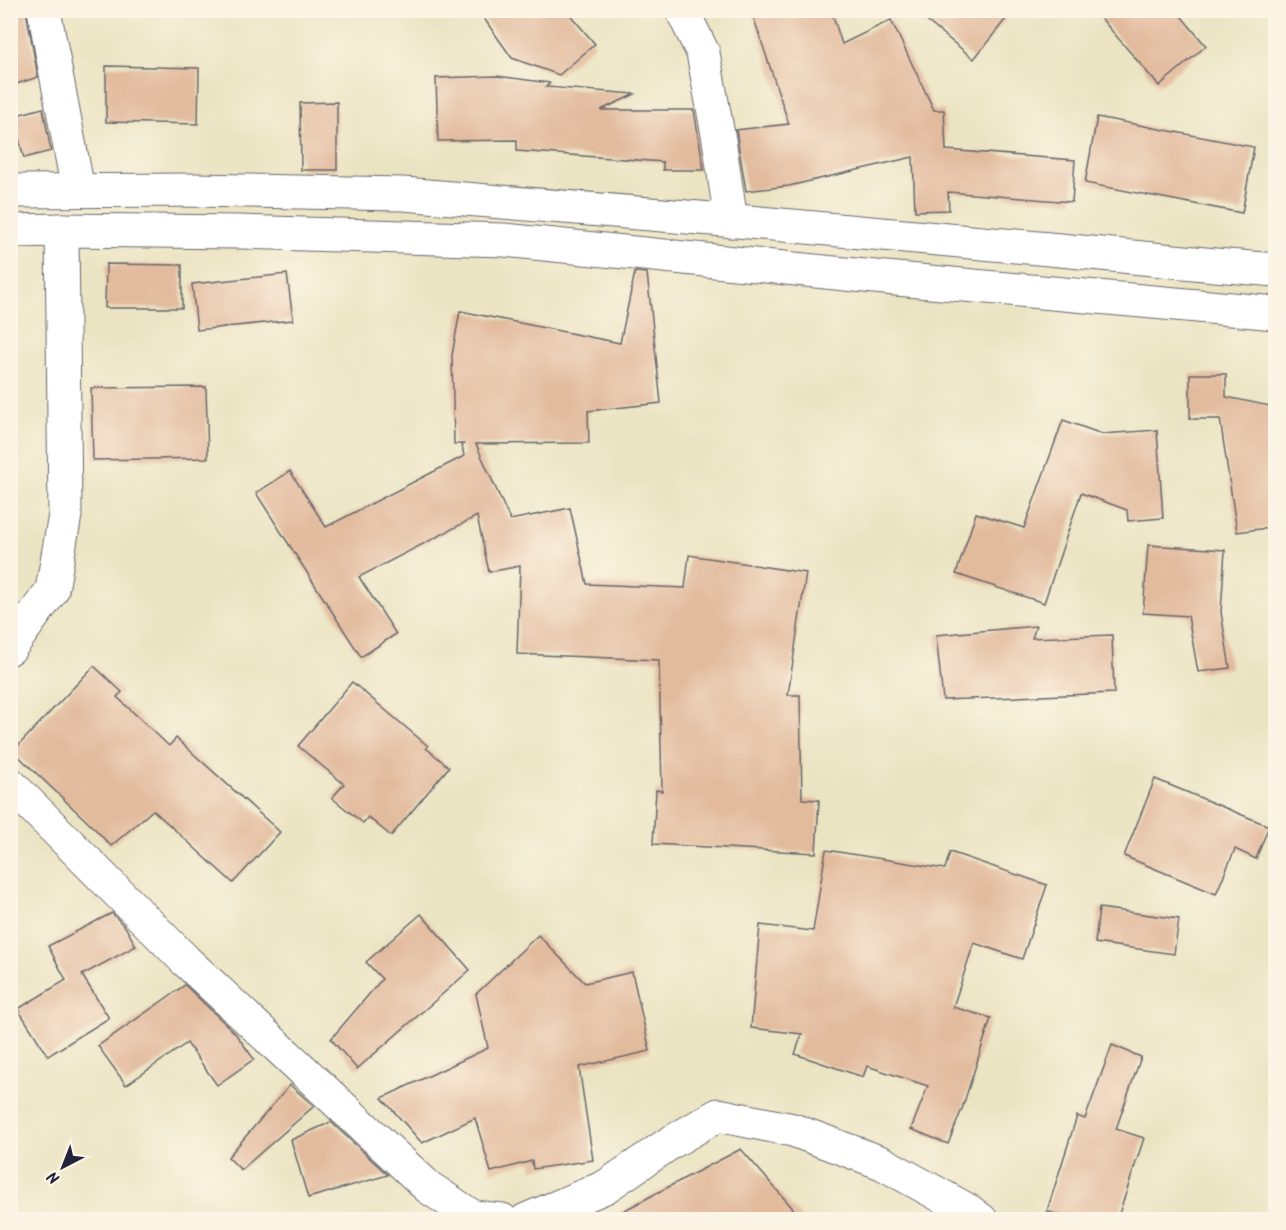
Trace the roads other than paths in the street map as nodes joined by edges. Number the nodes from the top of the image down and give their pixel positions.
1 (44, 10) edge
2 (682, 10) edge
3 (78, 190) junction
4 (10, 191) edge
5 (731, 221) junction
6 (62, 230) junction
7 (10, 231) edge
8 (1275, 270) edge
9 (1275, 314) edge
10 (10, 648) edge
11 (10, 784) edge
12 (480, 1219) edge
13 (526, 1220) edge
14 (981, 1220) edge

1 - 3 main road
2 - 5 main road
3 - 4 main road
3 - 5 main road
5 - 8 main road
6 - 7 main road
6 - 9 main road
6 - 10 main road
11 - 12 main road
13 - 14 main road

